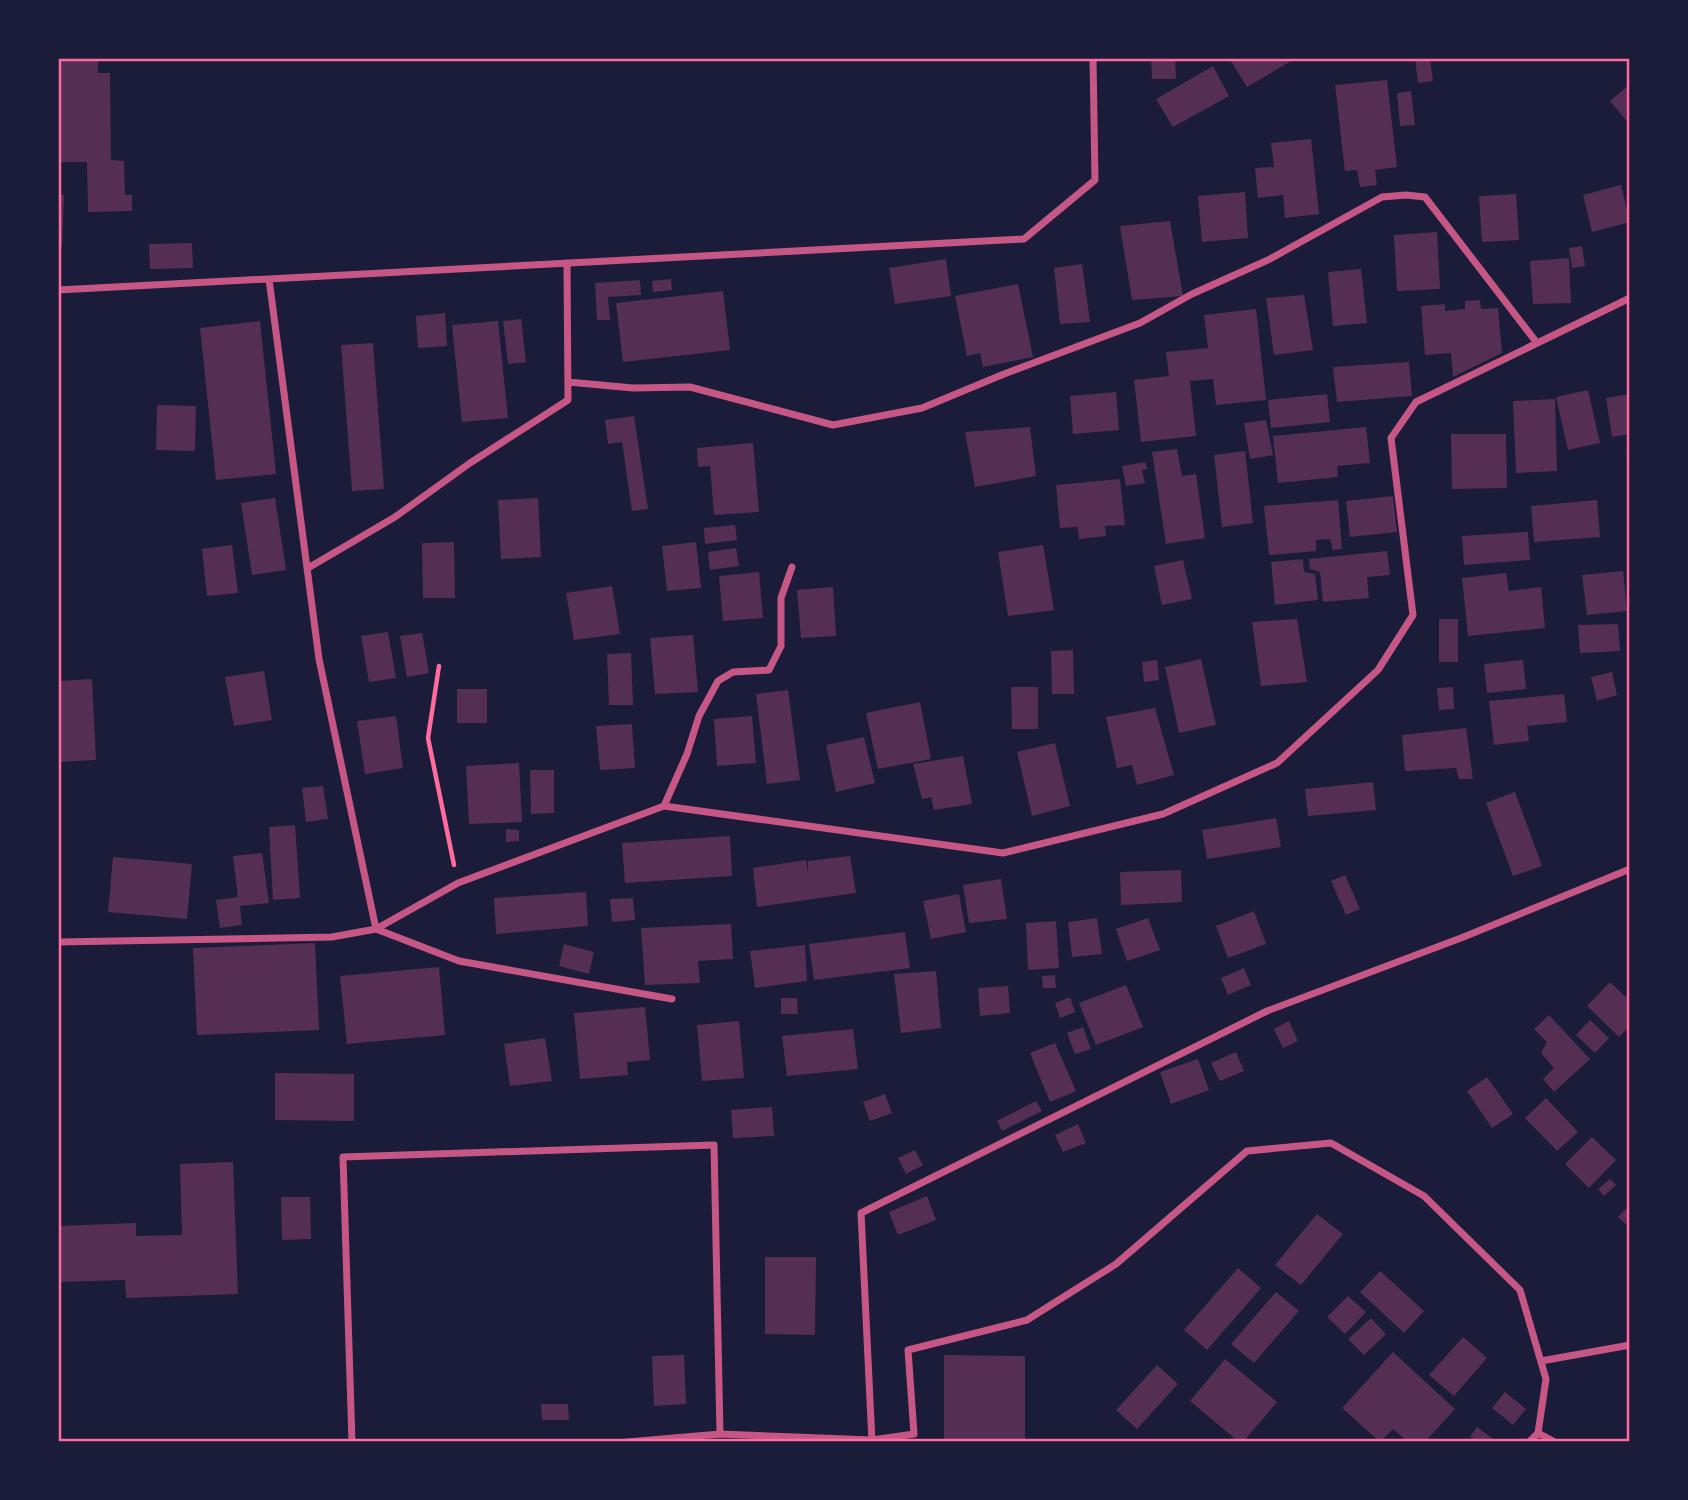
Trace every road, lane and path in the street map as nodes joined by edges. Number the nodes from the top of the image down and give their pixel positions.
1 (1093, 58) edge
2 (567, 262) junction
3 (270, 279) junction
4 (58, 290) edge
5 (1630, 298) edge
6 (1537, 343) junction
7 (568, 382) junction
8 (792, 567) dead end
9 (308, 568) junction
10 (439, 666) dead end
11 (664, 806) junction
12 (1630, 869) edge
13 (458, 883) junction
14 (376, 929) junction
15 (58, 942) edge
16 (672, 999) dead end
17 (1630, 1345) edge
18 (1541, 1361) junction
19 (1538, 1433) junction
20 (720, 1434) junction
21 (872, 1441) edge
22 (352, 1442) edge
23 (627, 1442) edge
24 (1529, 1442) edge
25 (1555, 1442) edge

1 - 2 street
2 - 3 street
2 - 7 street
3 - 4 street
3 - 9 street
5 - 6 street
6 - 7 street
6 - 11 street
7 - 9 street
8 - 11 street
9 - 14 street
10 - 13 path
11 - 13 street
12 - 21 street
13 - 14 street
14 - 15 street
14 - 16 street
17 - 18 street
18 - 19 street
18 - 21 street
19 - 24 street
19 - 25 street
20 - 21 street
20 - 22 street
20 - 23 street

